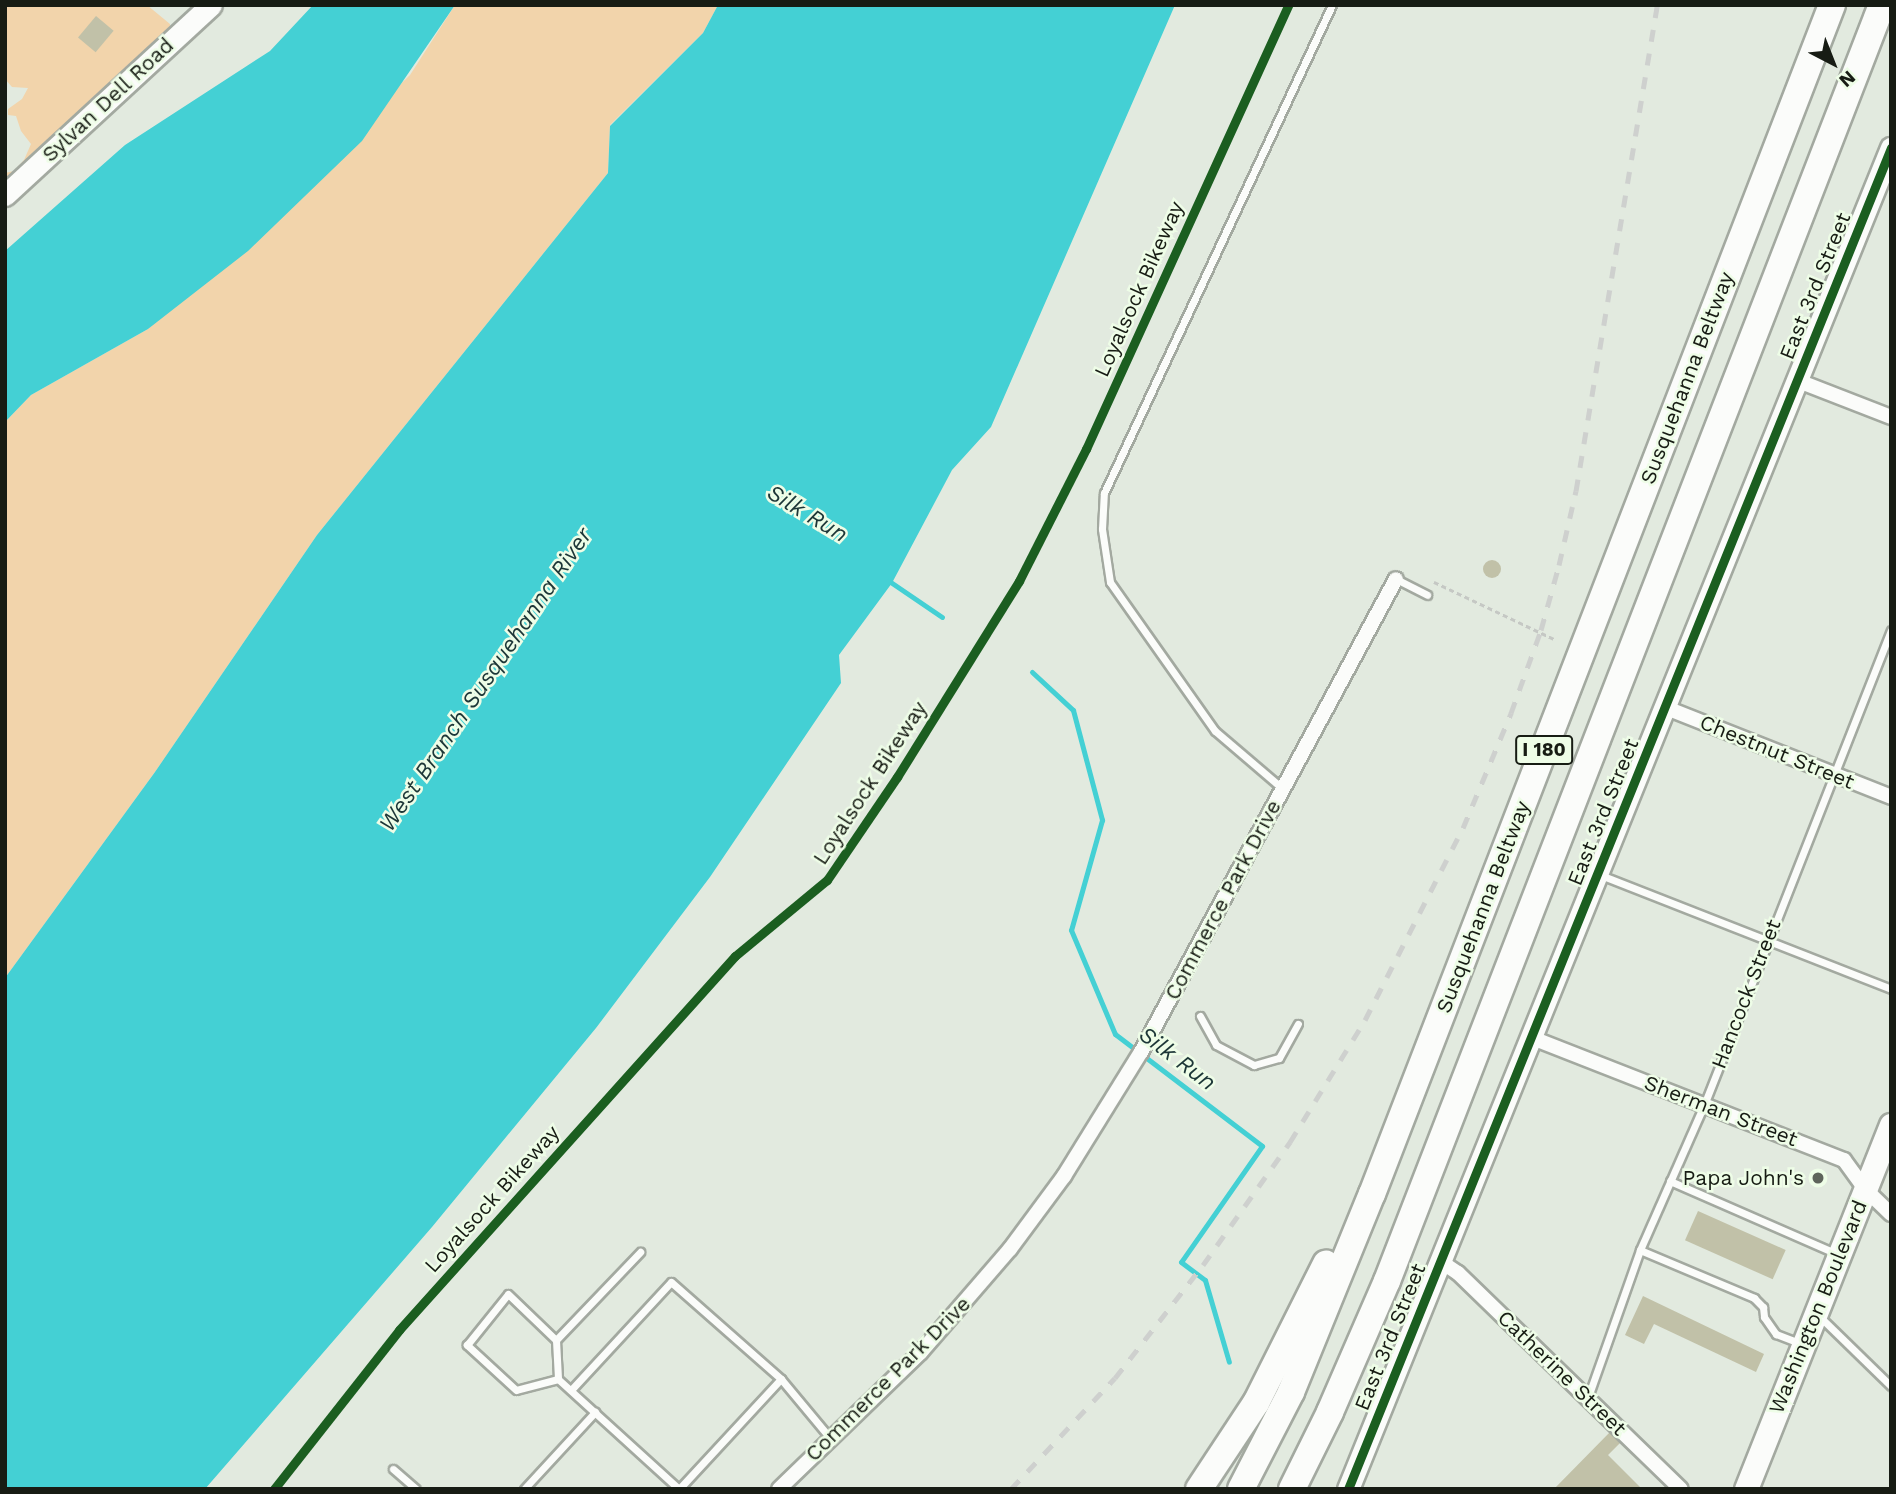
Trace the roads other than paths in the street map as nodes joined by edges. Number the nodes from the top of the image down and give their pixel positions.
1 (211, 5) edge
2 (1332, 5) edge
3 (1832, 5) edge
4 (1882, 5) edge
5 (1891, 148) edge
6 (5, 195) edge
7 (1796, 380) junction
8 (1891, 417) edge
9 (1396, 579) joint
10 (1427, 595) dead end
11 (1891, 630) edge
12 (1664, 707) junction
13 (1833, 774) junction
14 (1283, 789) junction
15 (1891, 797) edge
16 (1597, 873) junction
17 (1767, 940) junction
18 (1891, 989) edge
19 (1446, 1001) junction
20 (1200, 1016) dead end
21 (1298, 1024) dead end
22 (1530, 1037) junction
23 (1704, 1105) junction
24 (1891, 1125) edge
25 (1670, 1181) junction
26 (1865, 1189) junction
27 (1891, 1214) edge
28 (1640, 1250) junction
29 (640, 1252) dead end
30 (1839, 1255) junction
31 (1440, 1261) junction
32 (1816, 1313) junction
33 (556, 1340) junction
34 (1803, 1345) junction
35 (558, 1379) junction
36 (781, 1379) junction
37 (1891, 1386) edge
38 (570, 1390) junction
39 (1588, 1398) junction
40 (595, 1412) junction
41 (831, 1439) junction
42 (393, 1469) dead end
43 (416, 1489) edge
44 (524, 1489) edge
45 (779, 1489) edge
46 (1199, 1489) edge
47 (1241, 1489) edge
48 (1292, 1489) edge
49 (1348, 1489) edge
50 (1681, 1489) edge
51 (1746, 1489) edge

1 - 6 main road, Sylvan Dell Road
2 - 14 lane
3 - 19 highway, Susquehanna Beltway / I 180
4 - 48 highway, I 180
5 - 7 main road, East 3rd Street
7 - 8 street
7 - 12 main road, East 3rd Street
9 - 10 lane
9 - 14 street, Commerce Park Drive
11 - 13 lane, Hancock Street
12 - 13 street, Chestnut Street
12 - 16 main road, East 3rd Street
13 - 15 street, Chestnut Street
13 - 17 lane, Hancock Street
14 - 41 street, Commerce Park Drive
16 - 17 lane
16 - 22 main road, East 3rd Street
17 - 18 lane
17 - 23 lane, Hancock Street
19 - 46 highway
19 - 47 highway, Susquehanna Beltway / I 180
20 - 21 lane
22 - 23 street, Sherman Street
22 - 31 main road, East 3rd Street
23 - 25 lane, Hancock Street
23 - 26 street, Sherman Street
24 - 26 main road, Washington Boulevard
25 - 28 lane, Hancock Street
25 - 30 lane
26 - 27 street, Sherman Street
26 - 30 main road, Washington Boulevard
28 - 34 lane
28 - 39 lane, Hancock Street
29 - 33 lane
30 - 32 main road, Washington Boulevard
31 - 39 street, Catherine Street
31 - 49 main road, East 3rd Street
32 - 34 main road, Washington Boulevard
32 - 37 lane
33 - 35 lane
33 - 35 lane
34 - 51 main road, Washington Boulevard
35 - 38 lane
36 - 38 lane
36 - 40 lane
36 - 41 lane
38 - 40 lane
39 - 50 street, Catherine Street
40 - 44 lane
41 - 45 street, Commerce Park Drive
42 - 43 lane

